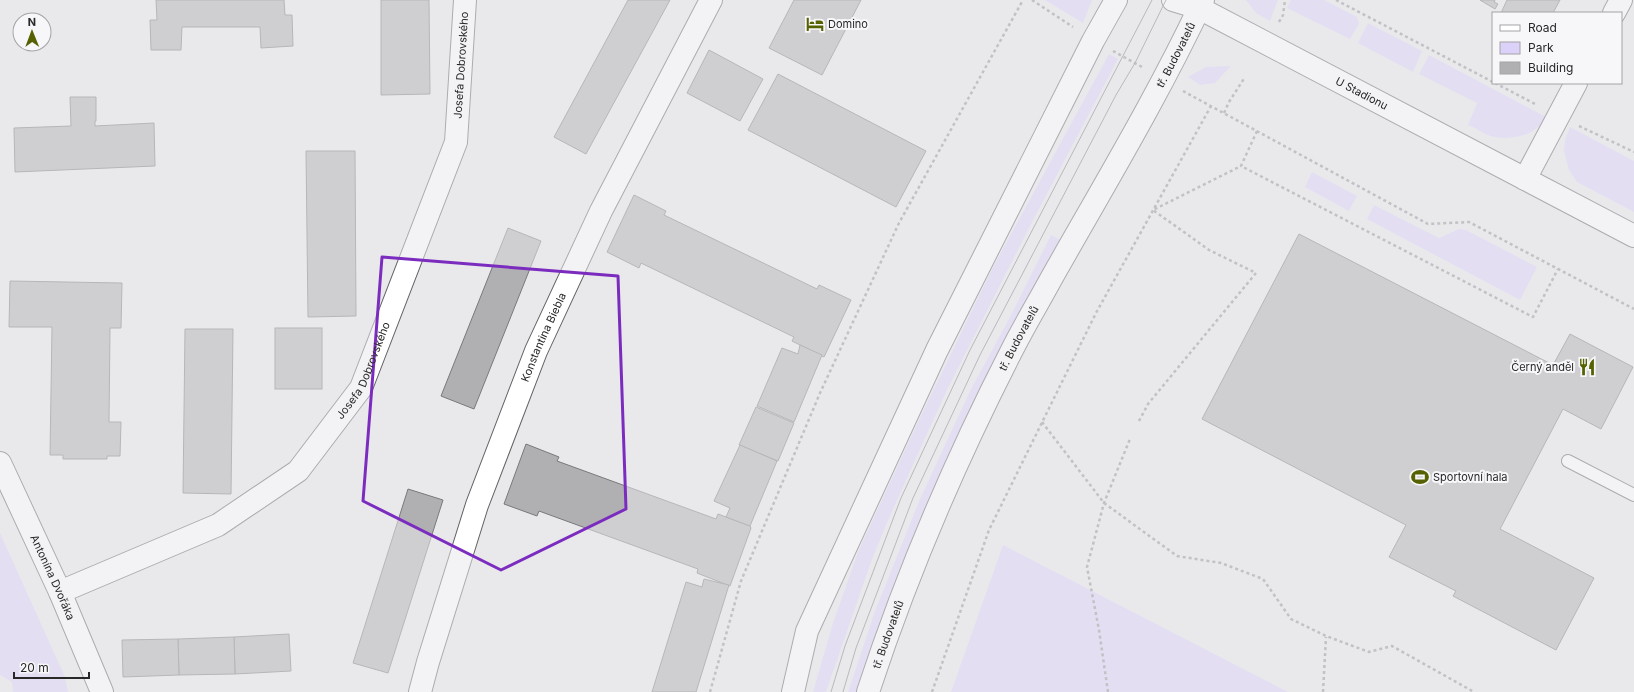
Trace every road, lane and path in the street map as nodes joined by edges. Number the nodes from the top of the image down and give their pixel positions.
1 (465, 0) edge
2 (711, 0) edge
3 (1023, 0) edge
4 (1032, 0) edge
5 (1116, 0) edge
6 (1174, 0) edge
7 (1285, 0) edge
8 (1336, 0) edge
9 (1621, 0) edge
10 (1201, 4) edge
11 (1615, 12) edge
12 (1279, 22) dead end
13 (1093, 41) junction
14 (1245, 77) dead end
15 (1164, 79) junction
16 (1492, 81) edge
17 (1575, 84) edge
18 (1211, 106) junction
19 (1224, 113) junction
20 (1257, 131) junction
21 (1241, 166) junction
22 (1526, 178) junction
23 (1153, 210) junction
24 (1634, 236) edge
25 (1558, 269) junction
26 (1634, 309) edge
27 (1139, 421) dead end
28 (1042, 422) junction
29 (1130, 440) dead end
30 (1568, 461) dead end
31 (0, 463) edge
32 (1634, 495) edge
33 (1104, 503) junction
34 (60, 592) junction
35 (1326, 636) junction
36 (102, 692) edge
37 (420, 692) edge
38 (710, 692) edge
39 (793, 692) edge
40 (868, 692) edge
41 (932, 692) edge
42 (1108, 692) edge
43 (1323, 692) edge
44 (1474, 692) edge

1 - 34 street, Josefa Dobrovského
2 - 37 street, Konstantina Biebla
3 - 38 path
4 - 13 path
5 - 13 street
6 - 10 street, U Stadionu
7 - 12 path
8 - 16 path
9 - 11 street
10 - 15 street, tř. Budovatelů
10 - 22 street, U Stadionu
13 - 15 path
13 - 39 street
14 - 19 path
15 - 18 path
15 - 40 street, tř. Budovatelů
17 - 22 street
18 - 19 path
18 - 23 path
19 - 20 path
20 - 21 path
20 - 25 path
21 - 23 path
21 - 25 path
22 - 24 street, U Stadionu
23 - 27 path
23 - 28 path
25 - 26 path
28 - 33 path
28 - 41 path
29 - 33 path
30 - 32 lane
31 - 34 street, Antonína Dvořáka
33 - 35 path
33 - 42 path
34 - 36 street, Antonína Dvořáka
35 - 43 path
35 - 44 path

